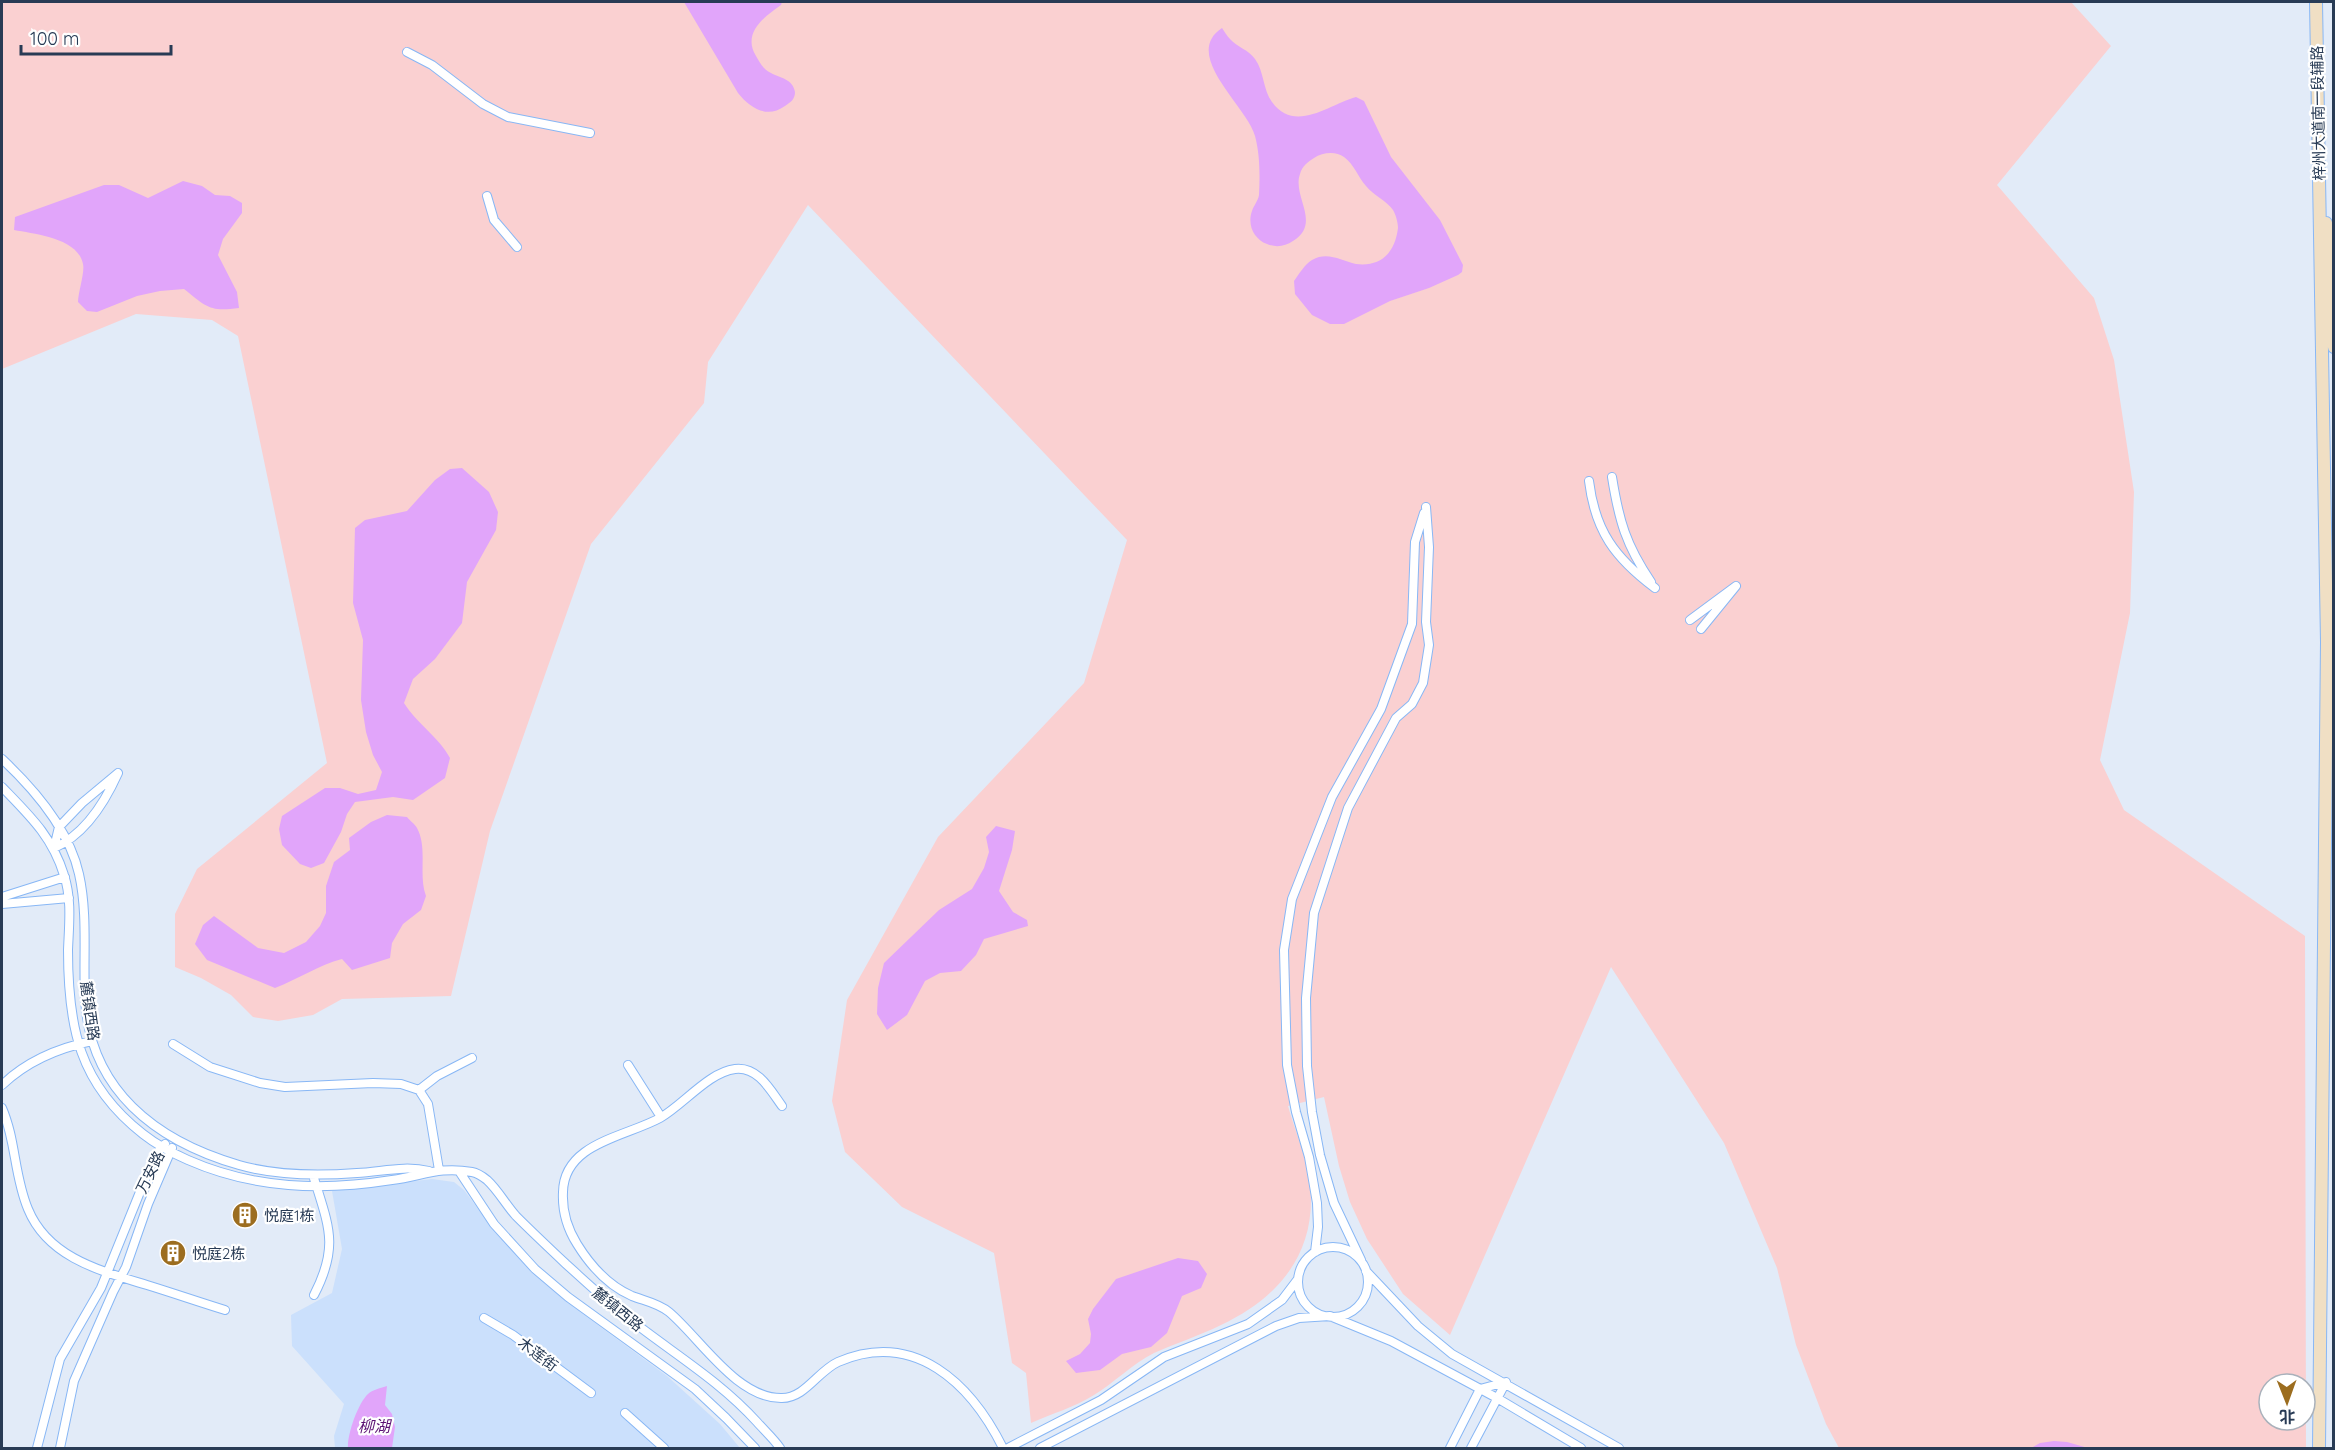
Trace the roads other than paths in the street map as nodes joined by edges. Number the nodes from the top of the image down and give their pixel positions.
1 (2316, 2) edge
2 (406, 52) dead end
3 (590, 133) dead end
4 (2319, 183) junction
5 (487, 196) dead end
6 (517, 247) dead end
7 (2334, 347) edge
8 (1612, 477) dead end
9 (1590, 481) dead end
10 (1690, 620) dead end
11 (1701, 629) dead end
12 (2, 759) edge
13 (2, 787) edge
14 (59, 827) junction
15 (67, 842) junction
16 (54, 848) junction
17 (65, 877) junction
18 (2, 897) edge
19 (69, 898) junction
20 (2, 904) edge
21 (92, 1041) junction
22 (78, 1044) junction
23 (173, 1044) dead end
24 (472, 1058) dead end
25 (628, 1065) dead end
26 (2, 1085) edge
27 (419, 1090) junction
28 (782, 1106) dead end
29 (2, 1108) edge
30 (661, 1117) junction
31 (173, 1139) junction
32 (161, 1147) junction
33 (172, 1152) junction
34 (1320, 1155) junction
35 (1309, 1157) junction
36 (439, 1170) junction
37 (429, 1171) junction
38 (459, 1171) junction
39 (313, 1175) junction
40 (317, 1188) junction
41 (1315, 1252) junction
42 (1361, 1260) junction
43 (1366, 1270) junction
44 (106, 1273) junction
45 (120, 1278) junction
46 (1298, 1279) junction
47 (314, 1295) dead end
48 (225, 1310) dead end
49 (1330, 1316) junction
50 (484, 1318) dead end
51 (1248, 1324) junction
52 (1253, 1336) junction
53 (1506, 1382) junction
54 (1480, 1389) junction
55 (591, 1393) dead end
56 (1497, 1398) junction
57 (1101, 1400) junction
58 (625, 1413) dead end
59 (1108, 1414) junction
60 (37, 1449) edge
61 (60, 1449) edge
62 (664, 1449) edge
63 (755, 1449) edge
64 (780, 1449) edge
65 (1003, 1449) edge
66 (1008, 1449) edge
67 (1040, 1449) edge
68 (1450, 1449) edge
69 (1471, 1449) edge
70 (1581, 1449) edge
71 (1619, 1449) edge
72 (2319, 1449) edge

1 - 4 main road, 梓州大道南一段辅路
2 - 3 street
4 - 7 main road
4 - 72 main road, 梓州大道南一段辅路
5 - 6 street
8 - 9 street
10 - 11 street
12 - 14 street, 麓镇西路
13 - 16 street
14 - 15 street, 麓镇西路
14 - 15 street
14 - 16 street
15 - 16 street
15 - 21 street, 麓镇西路
16 - 17 street
17 - 18 street
17 - 19 street
19 - 20 street
19 - 22 street
21 - 22 street
21 - 31 street, 麓镇西路
22 - 26 street
22 - 32 street
23 - 27 street
24 - 27 street
25 - 30 street
27 - 36 street
28 - 30 street
29 - 44 street
30 - 65 street
31 - 32 street, 万安路
31 - 33 street, 万安路
31 - 39 street, 麓镇西路
32 - 33 street
32 - 44 street, 万安路
33 - 40 street
33 - 45 street, 万安路
34 - 35 street
34 - 35 street
34 - 42 street
35 - 41 street
36 - 37 street, 麓镇西路
36 - 38 street, 麓镇西路
37 - 39 street, 麓镇西路
37 - 40 street
38 - 63 street
38 - 64 street, 麓镇西路
39 - 40 street
40 - 47 street
41 - 42 street
41 - 46 street
42 - 43 street
43 - 49 street
43 - 53 street
44 - 45 street
44 - 60 street, 万安路
45 - 48 street
45 - 61 street, 万安路
46 - 49 street
46 - 51 street
49 - 52 street
49 - 54 street
50 - 55 street, 木莲街
51 - 52 street
51 - 57 street
52 - 59 street
53 - 54 street
53 - 56 street
53 - 71 street
54 - 56 street
54 - 68 street
56 - 69 street
56 - 70 street
57 - 59 street
57 - 66 street
58 - 62 street
59 - 67 street

